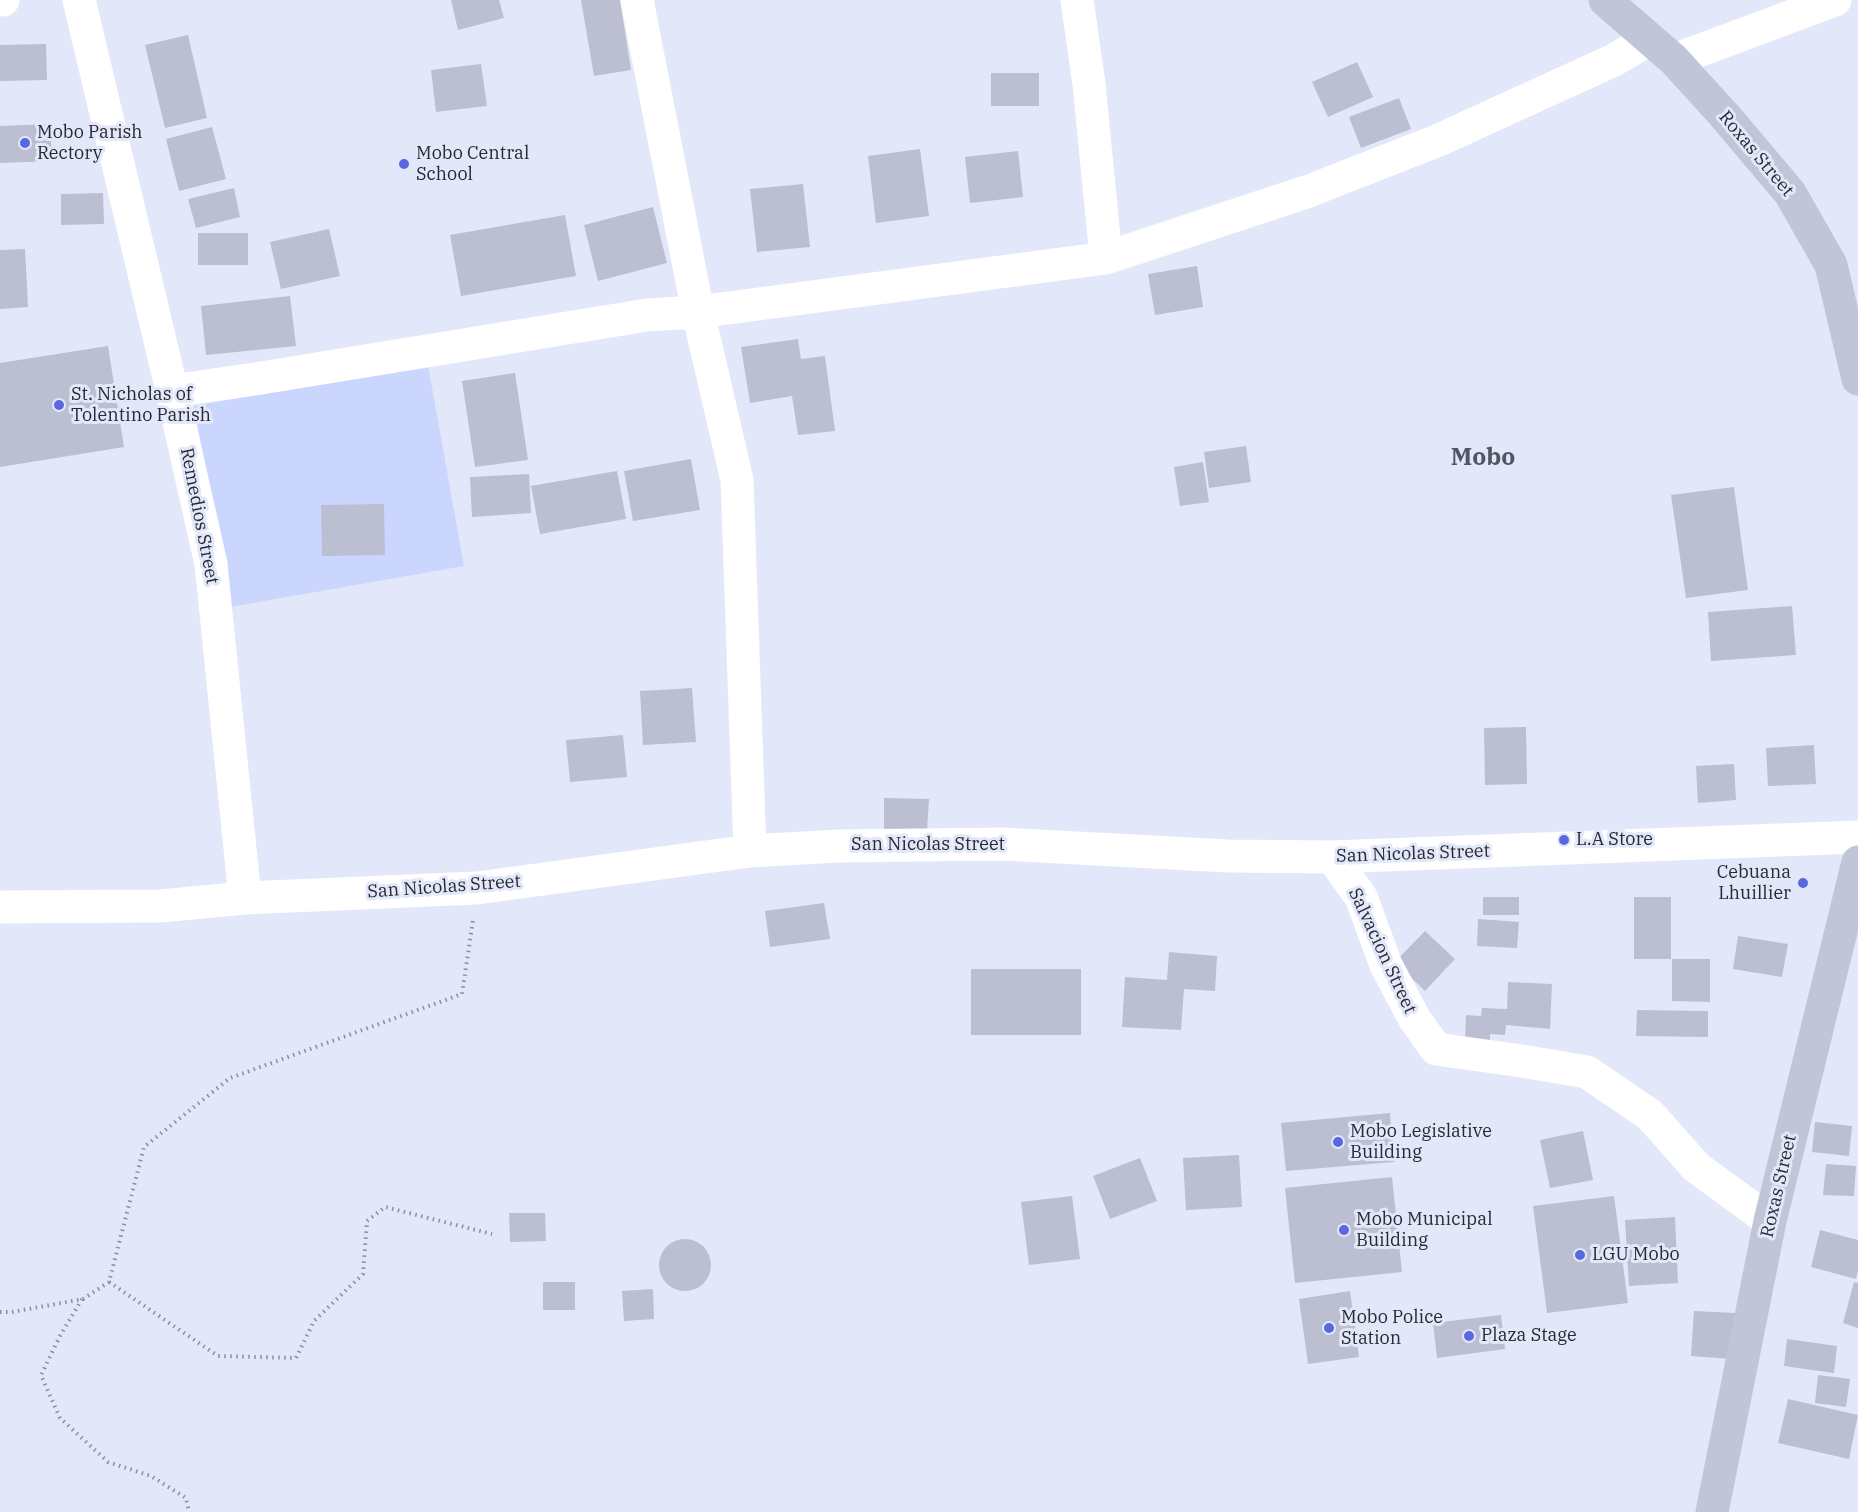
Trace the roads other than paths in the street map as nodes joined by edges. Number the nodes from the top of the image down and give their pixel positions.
1 (79, 0) edge
2 (637, 0) edge
3 (1077, 0) edge
4 (1605, 0) edge
5 (1835, 0) edge
6 (1662, 50) junction
7 (1106, 258) junction
8 (698, 312) junction
9 (1858, 379) edge
10 (172, 390) junction
11 (1858, 837) edge
12 (750, 851) junction
13 (1332, 857) junction
14 (1858, 862) edge
15 (245, 898) junction
16 (0, 907) edge
17 (1770, 1221) junction
18 (1712, 1512) edge

1 - 10 street, Remedios Street
2 - 8 street
3 - 7 street
4 - 6 main road, Roxas Street
5 - 6 street
6 - 7 street
6 - 9 main road, Roxas Street
7 - 8 street
8 - 10 street
8 - 12 street
10 - 15 street, Remedios Street
11 - 13 street, San Nicolas Street
12 - 13 street, San Nicolas Street
12 - 15 street, San Nicolas Street
13 - 17 street, Salvacion Street
14 - 17 main road, Roxas Street
15 - 16 street, San Nicolas Street
17 - 18 main road, Roxas Street

